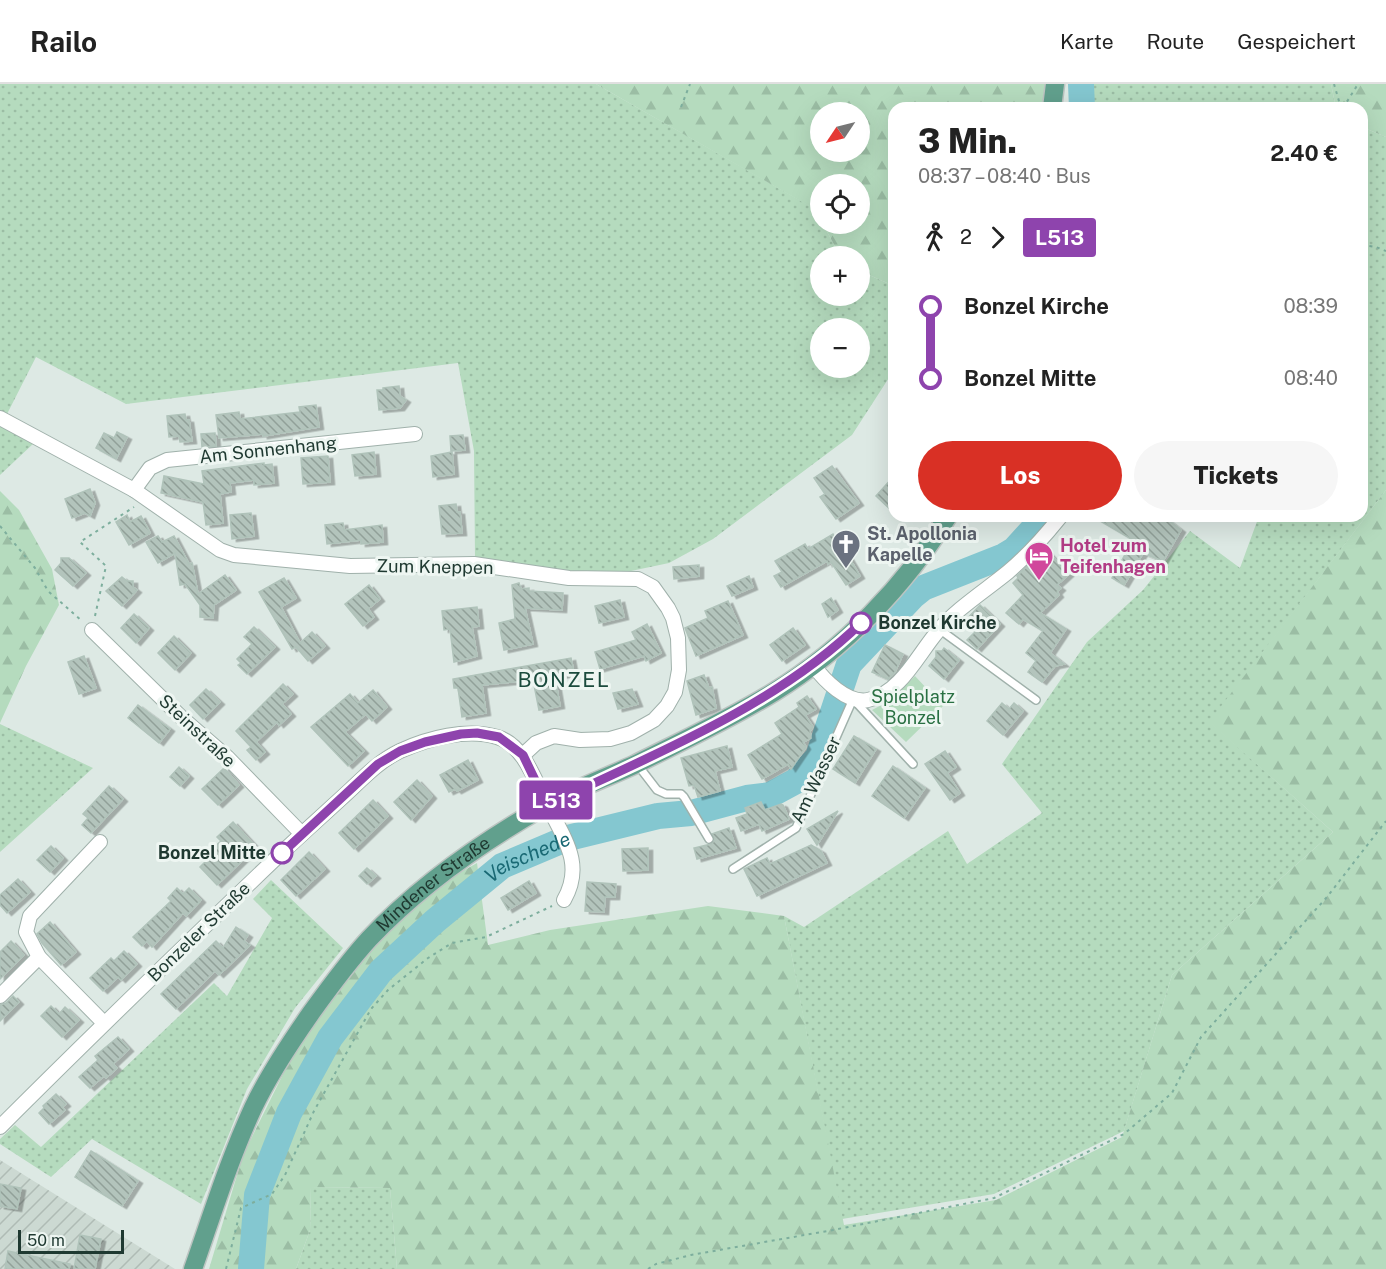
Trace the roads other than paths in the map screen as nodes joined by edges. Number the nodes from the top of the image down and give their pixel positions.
1 (1055, 84) edge
2 (1053, 102) edge
3 (0, 418) edge
4 (415, 435) dead end
5 (134, 490) junction
6 (944, 522) edge
7 (1056, 522) edge
8 (939, 629) junction
9 (92, 630) road end
10 (813, 665) junction
11 (850, 697) junction
12 (1036, 700) dead end
13 (523, 755) junction
14 (636, 764) junction
15 (913, 764) dead end
16 (547, 805) junction
17 (302, 834) junction
18 (709, 839) dead end
19 (100, 842) dead end
20 (733, 869) dead end
21 (564, 900) road end
22 (39, 957) junction
23 (0, 996) edge
24 (104, 1023) junction
25 (0, 1127) edge
26 (193, 1269) edge

1 - 2 main road
3 - 5 street, Zum Kneppen
4 - 5 street, Am Sonnenhang
5 - 13 street, Zum Kneppen
6 - 10 main road, Mindener Straße
7 - 8 street
8 - 11 street
8 - 12 lane
9 - 17 street, Steinstraße
10 - 11 street
10 - 14 main road, Mindener Straße
11 - 15 lane
11 - 20 lane, Am Wasser
13 - 16 street, Bonzeler Straße
13 - 17 street, Bonzeler Straße
14 - 16 main road, Mindener Straße
14 - 18 lane
16 - 21 street, Bonzeler Straße
16 - 26 main road, Mindener Straße
17 - 24 street, Bonzeler Straße
19 - 22 street
22 - 23 street
22 - 24 street
24 - 25 street, Bonzeler Straße

